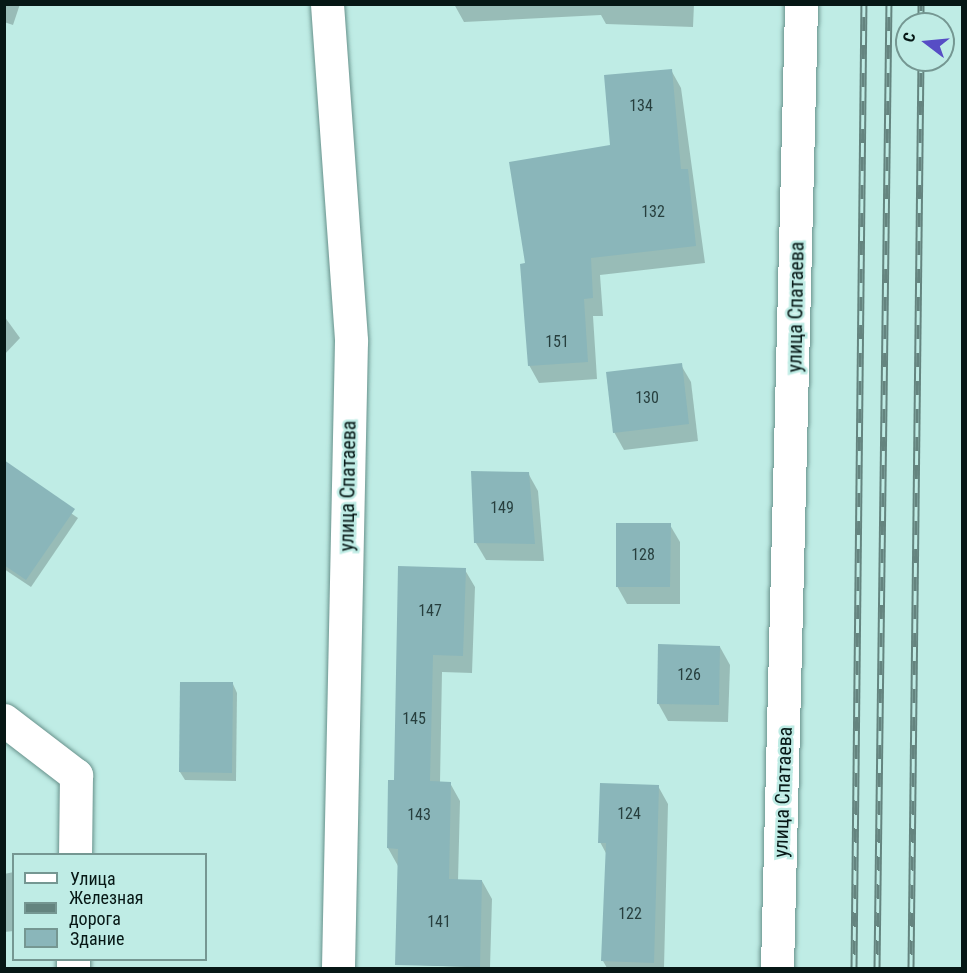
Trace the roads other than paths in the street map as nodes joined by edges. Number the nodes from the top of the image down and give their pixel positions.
1 (327, 4) edge
2 (801, 4) edge
3 (4, 720) edge
4 (75, 853) edge
5 (338, 969) edge
6 (777, 969) edge

1 - 5 street, улица Спатаева
2 - 6 street, улица Спатаева
3 - 4 street

